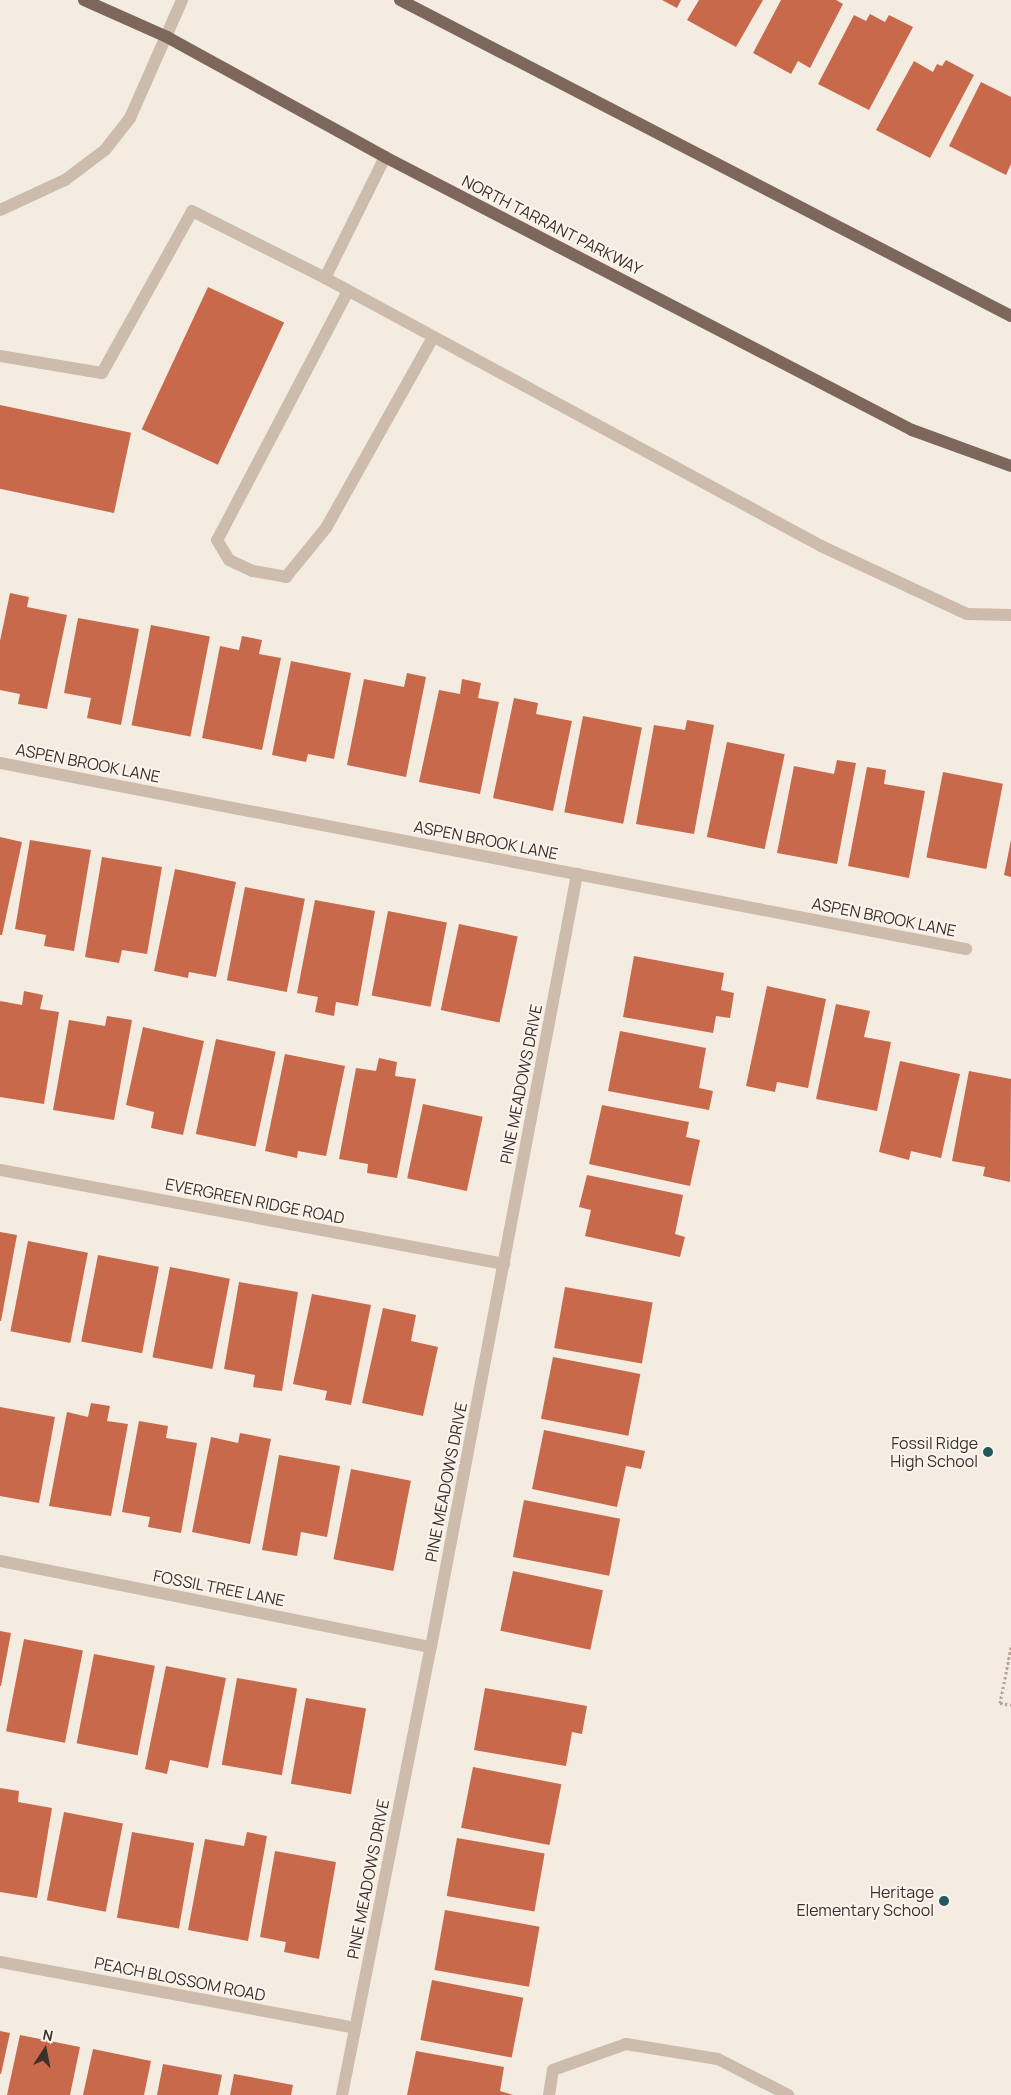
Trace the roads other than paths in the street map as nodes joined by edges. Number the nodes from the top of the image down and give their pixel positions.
1 (84, 0) edge
2 (182, 0) edge
3 (400, 0) edge
4 (167, 37) junction
5 (385, 157) junction
6 (1, 205) edge
7 (324, 278) junction
8 (348, 291) junction
9 (1011, 316) edge
10 (433, 337) junction
11 (0, 356) edge
12 (1011, 466) edge
13 (1011, 615) edge
14 (0, 763) edge
15 (577, 874) junction
16 (966, 950) dead end
17 (0, 1170) edge
18 (504, 1264) junction
19 (0, 1561) edge
20 (431, 1647) junction
21 (0, 1962) edge
22 (355, 2028) junction
23 (342, 2095) edge
24 (549, 2095) edge
25 (788, 2095) edge

1 - 4 main road, NORTH TARRANT PARKWAY
2 - 4 street
3 - 9 main road
4 - 5 main road, NORTH TARRANT PARKWAY
4 - 6 street
5 - 7 street
5 - 12 main road, NORTH TARRANT PARKWAY
7 - 8 street
7 - 11 street
8 - 10 street
8 - 10 street
10 - 13 street
14 - 15 street, ASPEN BROOK LANE
15 - 16 street, ASPEN BROOK LANE
15 - 18 street, PINE MEADOWS DRIVE
17 - 18 street, EVERGREEN RIDGE ROAD
18 - 20 street, PINE MEADOWS DRIVE
19 - 20 street, FOSSIL TREE LANE
20 - 22 street, PINE MEADOWS DRIVE
21 - 22 street, PEACH BLOSSOM ROAD
22 - 23 street, PINE MEADOWS DRIVE
24 - 25 street

